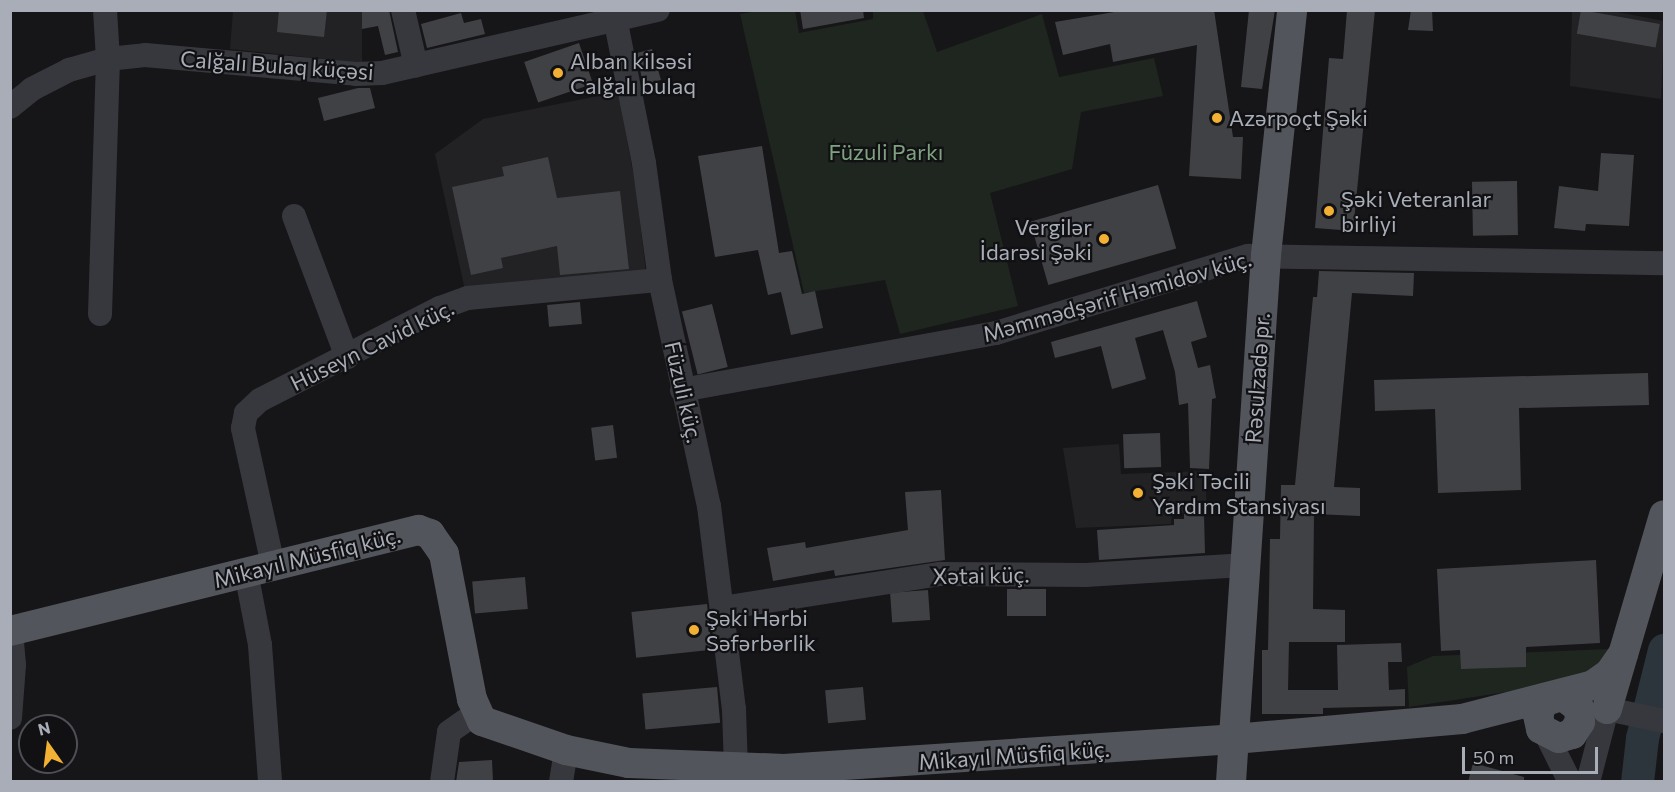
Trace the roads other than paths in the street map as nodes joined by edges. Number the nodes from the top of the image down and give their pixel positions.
1 (105, 10) edge
2 (403, 10) edge
3 (1292, 10) edge
4 (648, 11) edge
5 (615, 18) junction
6 (108, 59) junction
7 (416, 66) junction
8 (10, 106) edge
9 (294, 216) dead end
10 (1266, 255) junction
11 (1665, 263) edge
12 (660, 280) junction
13 (100, 315) dead end
14 (346, 357) junction
15 (682, 390) junction
16 (1665, 515) edge
17 (1243, 565) junction
18 (260, 568) junction
19 (722, 608) junction
20 (11, 631) edge
21 (1623, 654) junction
22 (476, 713) junction
23 (1578, 715) junction
24 (10, 718) edge
25 (1462, 719) junction
26 (1664, 721) edge
27 (1234, 739) junction
28 (566, 750) junction
29 (736, 768) junction
30 (836, 775) edge
31 (270, 782) edge
32 (442, 782) edge
33 (561, 782) edge
34 (1231, 782) edge
35 (1570, 782) edge
36 (1581, 782) edge
37 (1588, 782) edge

1 - 6 street
2 - 7 street
3 - 10 main road, Rəsulzadə pr.
4 - 5 street, Calğalı Bulaq küçəsi
5 - 7 street, Calğalı Bulaq küçəsi
5 - 12 street, Füzuli küç.
6 - 7 street, Calğalı Bulaq küçəsi
6 - 8 street, Calğalı Bulaq küçəsi
6 - 13 street
9 - 14 street
10 - 11 street, Məmmədşərif Həmidov küç.
10 - 15 street, Məmmədşərif Həmidov küç.
10 - 17 main road, Rəsulzadə pr.
12 - 14 street, Hüseyn Cavid küç.
12 - 15 street, Füzuli küç.
14 - 18 street, Hüseyn Cavid küç.
15 - 19 street, Füzuli küç.
16 - 21 main road
17 - 19 street, Xətai küç.
17 - 27 main road, Rəsulzadə pr.
18 - 20 main road, Mikayıl Müsfiq küç.
18 - 22 main road, Mikayıl Müsfiq küç.
18 - 31 street
19 - 29 street, Füzuli küç.
20 - 24 street
21 - 23 main road
21 - 23 main road
22 - 28 main road, Mikayıl Müsfiq küç.
22 - 32 street
23 - 25 main road
23 - 25 main road
23 - 26 street
23 - 35 street
23 - 36 street
23 - 37 street
25 - 27 main road, Mikayıl Müsfiq küç.
27 - 30 main road, Mikayıl Müsfiq küç.
27 - 34 main road, Rəsulzadə pr.
28 - 29 main road, Mikayıl Müsfiq küç.
28 - 33 street
29 - 30 main road, Mikayıl Müsfiq küç.

